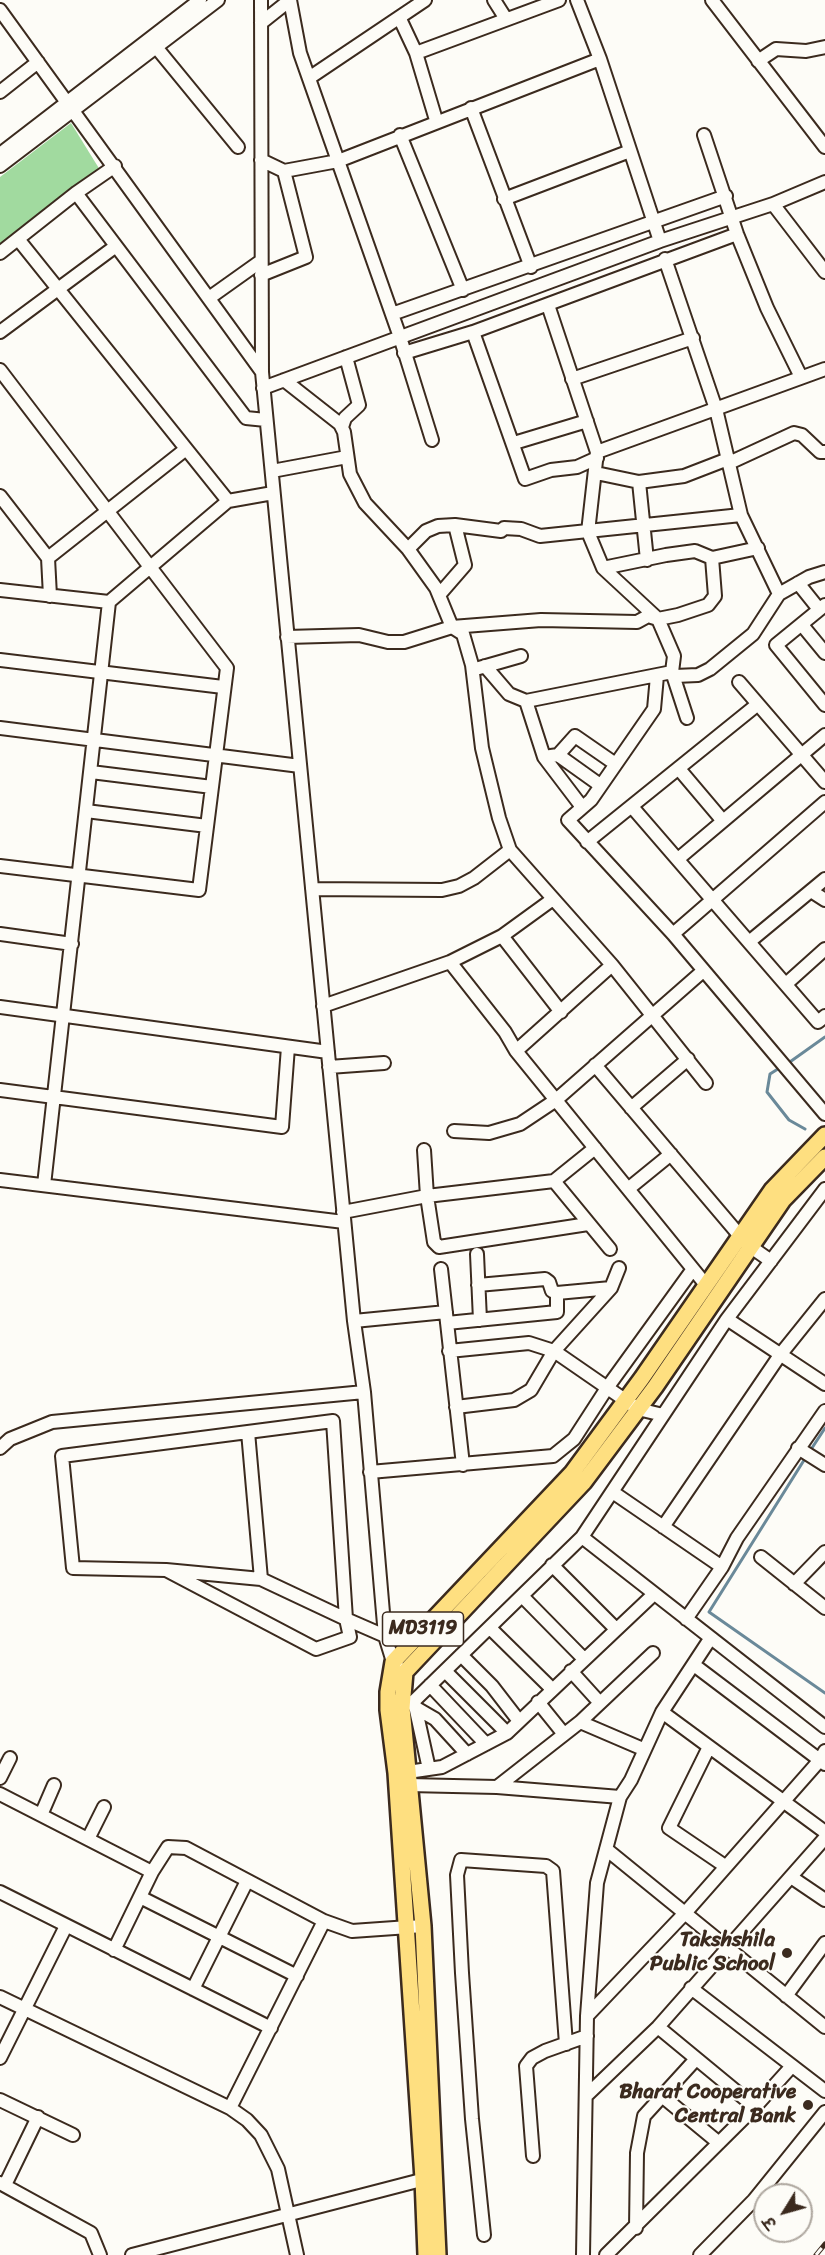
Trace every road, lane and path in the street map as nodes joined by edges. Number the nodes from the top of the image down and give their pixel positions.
1 (200, 0) edge
2 (218, 0) edge
3 (261, 0) edge
4 (290, 0) edge
5 (425, 0) edge
6 (494, 0) edge
7 (559, 0) edge
8 (577, 0) edge
9 (712, 0) edge
10 (0, 10) edge
11 (506, 19) junction
12 (400, 20) junction
13 (261, 23) junction
14 (156, 47) junction
15 (825, 47) edge
16 (416, 53) junction
17 (600, 59) junction
18 (758, 61) junction
19 (38, 62) junction
20 (309, 78) junction
21 (0, 92) edge
22 (71, 105) junction
23 (471, 108) junction
24 (436, 120) junction
25 (400, 135) junction
26 (704, 135) dead end
27 (238, 147) dead end
28 (825, 147) edge
29 (630, 151) junction
30 (0, 154) edge
31 (261, 160) junction
32 (338, 160) junction
33 (0, 166) edge
34 (115, 166) junction
35 (284, 171) junction
36 (825, 183) edge
37 (76, 193) junction
38 (726, 196) junction
39 (504, 199) junction
40 (773, 204) junction
41 (731, 216) junction
42 (653, 222) junction
43 (737, 234) junction
44 (18, 239) junction
45 (660, 241) junction
46 (116, 246) junction
47 (0, 253) edge
48 (665, 259) junction
49 (261, 261) junction
50 (531, 267) junction
51 (825, 272) edge
52 (261, 275) junction
53 (56, 289) junction
54 (463, 290) junction
55 (209, 298) junction
56 (548, 304) junction
57 (392, 315) junction
58 (0, 332) edge
59 (473, 332) junction
60 (400, 337) junction
61 (693, 339) junction
62 (404, 353) junction
63 (346, 357) junction
64 (825, 369) edge
65 (0, 370) edge
66 (262, 372) junction
67 (801, 377) junction
68 (572, 379) junction
69 (284, 380) junction
70 (263, 388) junction
71 (716, 409) junction
72 (266, 420) junction
73 (586, 421) junction
74 (342, 427) junction
75 (432, 440) dead end
76 (514, 443) junction
77 (186, 449) junction
78 (825, 452) edge
79 (597, 455) junction
80 (347, 457) junction
81 (728, 461) junction
82 (272, 471) junction
83 (596, 473) junction
84 (639, 482) junction
85 (273, 493) junction
86 (0, 496) edge
87 (228, 501) junction
88 (740, 509) junction
89 (109, 510) junction
90 (642, 520) junction
91 (454, 525) junction
92 (588, 532) junction
93 (758, 548) junction
94 (408, 549) junction
95 (48, 558) junction
96 (712, 558) junction
97 (647, 560) junction
98 (152, 565) junction
99 (603, 568) junction
100 (825, 572) edge
101 (798, 583) junction
102 (0, 590) edge
103 (779, 594) junction
104 (439, 595) junction
105 (50, 596) junction
106 (109, 602) junction
107 (822, 606) edge
108 (658, 619) junction
109 (802, 625) junction
110 (452, 627) junction
111 (287, 637) junction
112 (825, 653) edge
113 (521, 656) dead end
114 (0, 660) edge
115 (478, 668) junction
116 (101, 672) junction
117 (674, 674) junction
118 (657, 676) junction
119 (739, 682) dead end
120 (223, 687) junction
121 (526, 701) junction
122 (758, 704) junction
123 (825, 705) edge
124 (687, 718) dead end
125 (0, 728) edge
126 (825, 735) edge
127 (94, 740) junction
128 (558, 755) junction
129 (802, 755) junction
130 (217, 756) junction
131 (544, 757) junction
132 (614, 763) junction
133 (300, 766) junction
134 (679, 769) junction
135 (90, 772) junction
136 (825, 782) edge
137 (600, 785) junction
138 (212, 787) junction
139 (825, 802) edge
140 (582, 807) junction
141 (633, 808) junction
142 (86, 812) junction
143 (723, 821) junction
144 (207, 826) junction
145 (587, 842) junction
146 (510, 850) junction
147 (678, 859) junction
148 (0, 867) edge
149 (79, 877) junction
150 (825, 879) edge
151 (312, 889) junction
152 (811, 891) junction
153 (553, 898) junction
154 (825, 900) edge
155 (714, 901) junction
156 (0, 934) edge
157 (673, 934) junction
158 (502, 936) junction
159 (749, 942) junction
160 (72, 944) junction
161 (825, 949) edge
162 (450, 962) junction
163 (612, 965) junction
164 (703, 971) junction
165 (786, 984) junction
166 (323, 1006) junction
167 (0, 1007) edge
168 (561, 1012) junction
169 (652, 1013) junction
170 (64, 1016) junction
171 (825, 1016) edge
172 (288, 1047) junction
173 (516, 1051) junction
174 (328, 1052) junction
175 (687, 1059) junction
176 (384, 1063) dead end
177 (595, 1065) junction
178 (329, 1067) junction
179 (706, 1083) dead end
180 (0, 1090) edge
181 (55, 1097) junction
182 (556, 1100) junction
183 (632, 1108) junction
184 (825, 1114) edge
185 (454, 1131) dead end
186 (825, 1135) edge
187 (595, 1148) junction
188 (424, 1150) dead end
189 (671, 1154) junction
190 (825, 1157) edge
191 (0, 1180) edge
192 (554, 1181) junction
193 (44, 1185) junction
194 (628, 1189) junction
195 (825, 1189) edge
196 (427, 1196) junction
197 (344, 1217) junction
198 (588, 1224) junction
199 (746, 1242) junction
200 (610, 1249) dead end
201 (477, 1254) dead end
202 (771, 1261) junction
203 (619, 1268) dead end
204 (441, 1269) dead end
205 (693, 1269) junction
206 (478, 1285) junction
207 (706, 1285) junction
208 (611, 1288) junction
209 (557, 1293) junction
210 (825, 1299) edge
211 (447, 1317) junction
212 (727, 1319) junction
213 (480, 1320) junction
214 (354, 1321) junction
215 (449, 1351) junction
216 (554, 1352) junction
217 (780, 1355) junction
218 (825, 1384) edge
219 (607, 1388) junction
220 (364, 1392) junction
221 (632, 1405) junction
222 (456, 1407) junction
223 (825, 1411) edge
224 (663, 1415) junction
225 (248, 1432) junction
226 (0, 1448) edge
227 (798, 1448) junction
228 (463, 1465) junction
229 (825, 1465) edge
230 (370, 1472) junction
231 (614, 1493) junction
232 (663, 1527) junction
233 (582, 1538) junction
234 (825, 1552) edge
235 (761, 1557) dead end
236 (552, 1565) junction
237 (722, 1567) junction
238 (166, 1570) junction
239 (261, 1579) junction
240 (794, 1584) junction
241 (654, 1594) junction
242 (522, 1596) junction
243 (825, 1608) edge
244 (346, 1619) junction
245 (686, 1619) junction
246 (490, 1628) junction
247 (616, 1629) junction
248 (385, 1636) junction
249 (710, 1639) junction
250 (653, 1653) dead end
251 (461, 1655) junction
252 (584, 1659) junction
253 (694, 1665) junction
254 (399, 1667) junction
255 (445, 1671) junction
256 (571, 1671) junction
257 (430, 1685) junction
258 (552, 1689) junction
259 (538, 1702) junction
260 (600, 1703) junction
261 (405, 1707) junction
262 (662, 1713) junction
263 (519, 1721) junction
264 (580, 1722) junction
265 (825, 1727) edge
266 (507, 1733) junction
267 (563, 1733) junction
268 (486, 1744) junction
269 (709, 1747) junction
270 (643, 1749) junction
271 (467, 1754) junction
272 (10, 1758) dead end
273 (823, 1758) edge
274 (429, 1769) junction
275 (404, 1777) junction
276 (0, 1778) edge
277 (54, 1785) dead end
278 (497, 1786) junction
279 (0, 1794) edge
280 (620, 1797) junction
281 (783, 1801) junction
282 (104, 1807) dead end
283 (41, 1815) junction
284 (825, 1832) edge
285 (825, 1838) edge
286 (88, 1839) junction
287 (606, 1849) junction
288 (724, 1866) junction
289 (152, 1872) junction
290 (791, 1877) junction
291 (247, 1881) junction
292 (0, 1892) edge
293 (140, 1897) junction
294 (825, 1900) edge
295 (686, 1911) junction
296 (324, 1921) junction
297 (66, 1926) junction
298 (423, 1926) junction
299 (407, 1927) junction
300 (220, 1936) junction
301 (825, 1943) edge
302 (728, 1949) junction
303 (114, 1950) junction
304 (297, 1976) junction
305 (691, 1988) junction
306 (193, 1989) junction
307 (786, 1996) junction
308 (0, 1997) edge
309 (23, 2010) junction
310 (587, 2016) junction
311 (658, 2027) junction
312 (825, 2027) edge
313 (271, 2028) junction
314 (587, 2036) junction
315 (566, 2044) junction
316 (0, 2058) edge
317 (696, 2059) junction
318 (792, 2066) junction
319 (825, 2091) edge
320 (587, 2096) junction
321 (662, 2096) junction
322 (0, 2100) edge
323 (755, 2107) junction
324 (230, 2109) junction
325 (825, 2112) edge
326 (38, 2117) junction
327 (73, 2135) dead end
328 (719, 2143) junction
329 (533, 2156) dead end
330 (430, 2178) junction
331 (2, 2184) edge
332 (287, 2214) junction
333 (636, 2228) junction
334 (484, 2235) dead end
335 (100, 2255) edge
336 (132, 2255) edge
337 (297, 2255) edge
338 (426, 2255) edge
339 (438, 2255) edge
340 (583, 2255) edge
341 (606, 2255) edge
342 (700, 2255) edge

1 - 22 street
2 - 14 street
3 - 13 street
4 - 13 street
4 - 20 street
5 - 12 street
6 - 11 street
7 - 11 street
8 - 17 street
9 - 18 street
10 - 19 street
11 - 16 street
12 - 16 street
12 - 20 street
13 - 31 street
14 - 22 street
14 - 27 street
15 - 18 street
16 - 24 street
17 - 23 street
17 - 29 street
18 - 28 street
19 - 21 street
19 - 22 street
20 - 32 street
22 - 30 street
22 - 33 street
22 - 34 street
23 - 24 street
23 - 39 street
24 - 25 street
25 - 32 street
25 - 54 street
26 - 38 street
29 - 39 street
29 - 42 street
31 - 35 street
31 - 49 street
32 - 35 street
32 - 57 street
34 - 37 street
34 - 55 street
35 - 52 street
36 - 40 street
37 - 44 street
37 - 46 street
38 - 41 street
38 - 42 street
39 - 50 street
40 - 41 street
40 - 51 street
41 - 43 street
41 - 45 street
42 - 45 street
42 - 50 street
43 - 48 street
43 - 67 street
44 - 47 street
44 - 53 street
45 - 60 street
46 - 53 street
46 - 72 street
48 - 56 street
48 - 61 street
49 - 52 street
49 - 55 street
50 - 54 street
52 - 66 street
53 - 58 street
53 - 77 street
54 - 57 street
55 - 66 street
56 - 59 street
56 - 68 street
57 - 60 street
59 - 62 street
59 - 76 street
60 - 62 street
60 - 63 street
61 - 68 street
61 - 71 street
62 - 75 street
63 - 69 street
63 - 74 street
64 - 67 street
65 - 89 street
66 - 70 street
67 - 71 street
68 - 73 street
69 - 70 street
69 - 74 street
70 - 72 street
71 - 79 street
71 - 81 street
72 - 82 street
73 - 76 street
73 - 79 street
74 - 80 street
76 - 79 street
77 - 87 street
77 - 89 street
78 - 81 street
79 - 83 street
80 - 82 street
80 - 94 street
81 - 84 street
81 - 88 street
82 - 85 street
83 - 84 street
83 - 92 street
84 - 90 street
85 - 87 street
85 - 111 street
86 - 95 street
87 - 98 street
88 - 90 street
88 - 93 street
89 - 95 street
89 - 98 street
90 - 92 street
90 - 97 street
91 - 92 street
91 - 94 street
91 - 104 street
92 - 99 street
93 - 96 street
93 - 103 street
94 - 104 street
95 - 105 street
96 - 97 street
96 - 108 street
97 - 99 street
98 - 106 street
98 - 120 street
99 - 108 street
100 - 101 street
101 - 103 street
101 - 107 street
102 - 105 street
103 - 117 street
104 - 110 street
105 - 106 street
106 - 116 street
107 - 109 street
108 - 110 street
108 - 117 street
109 - 112 street
109 - 123 street
110 - 111 street
110 - 115 street
111 - 133 street
113 - 115 street
114 - 116 street
115 - 121 street
115 - 146 street
116 - 120 street
116 - 127 street
117 - 118 street
117 - 124 street
118 - 121 street
118 - 132 street
119 - 122 street
120 - 130 street
121 - 131 street
122 - 129 street
122 - 134 street
125 - 127 street
126 - 129 street
127 - 130 street
127 - 135 street
128 - 131 street
128 - 132 street
128 - 137 street
129 - 136 street
129 - 143 street
130 - 133 street
130 - 138 street
131 - 140 street
132 - 137 street
133 - 151 street
134 - 141 street
134 - 143 street
135 - 138 street
135 - 142 street
137 - 140 street
138 - 144 street
139 - 155 street
140 - 145 street
141 - 145 street
141 - 147 street
142 - 144 street
142 - 149 street
143 - 147 street
144 - 149 street
145 - 157 street
146 - 151 street
146 - 153 street
147 - 155 street
148 - 149 street
149 - 160 street
150 - 152 street
151 - 166 street
152 - 154 street
152 - 159 street
153 - 158 street
153 - 163 street
155 - 157 street
155 - 159 street
156 - 160 street
157 - 164 street
158 - 162 street
158 - 168 street
159 - 165 street
160 - 170 street
161 - 165 street
162 - 166 street
162 - 173 street
163 - 168 street
163 - 169 street
164 - 169 street
164 - 184 street
165 - 171 street
166 - 174 street
167 - 170 street
168 - 173 street
169 - 175 street
169 - 177 street
170 - 172 street
170 - 181 street
172 - 174 street
172 - 181 street
173 - 182 street
174 - 178 street
175 - 179 street
175 - 183 street
176 - 178 street
177 - 182 street
177 - 183 street
178 - 197 street
180 - 181 street
181 - 193 street
182 - 185 street
182 - 187 street
183 - 189 street
186 - 199 main road, MD3119
187 - 192 street
187 - 194 street
188 - 196 street
189 - 194 street
189 - 199 street
190 - 199 main road, MD3119
191 - 193 street
192 - 196 street
192 - 198 street
193 - 197 street
194 - 205 street
195 - 202 street
196 - 197 street
196 - 198 street
197 - 214 street
198 - 200 street
199 - 202 street
199 - 207 main road, MD3119
199 - 221 main road, MD3119
201 - 206 street
202 - 212 street
203 - 208 street
204 - 211 street
205 - 207 street
205 - 219 street
206 - 209 street
206 - 213 street
207 - 221 main road, MD3119
208 - 209 street
208 - 216 street
209 - 213 street
210 - 217 street
211 - 213 street
211 - 214 street
211 - 215 street
212 - 217 street
212 - 224 street
214 - 220 street
215 - 216 street
215 - 222 street
216 - 219 street
216 - 222 street
217 - 218 street
217 - 232 street
219 - 221 street
219 - 228 street
220 - 226 street
220 - 230 street
221 - 224 street
221 - 254 main road, MD3119
222 - 228 street
223 - 227 street
224 - 231 street
225 - 238 street
225 - 239 street
225 - 244 street
227 - 229 street
227 - 237 street
228 - 230 street
230 - 248 street
231 - 232 street
231 - 233 street
232 - 237 street
233 - 236 street
233 - 241 street
234 - 240 street
235 - 240 street
236 - 242 street
236 - 247 street
237 - 245 street
238 - 239 street
238 - 244 street
239 - 244 street
240 - 243 street
241 - 245 street
241 - 247 street
242 - 246 street
242 - 252 street
244 - 248 street
245 - 249 street
246 - 251 street
246 - 258 street
247 - 252 street
248 - 254 street
249 - 253 street
249 - 265 street
250 - 260 street
251 - 255 street
251 - 263 street
252 - 256 street
253 - 262 street
253 - 273 street
254 - 261 main road, MD3119
255 - 257 street
255 - 266 street
256 - 258 street
256 - 260 street
257 - 261 street
257 - 268 street
258 - 259 street
259 - 263 street
259 - 267 street
260 - 264 street
261 - 271 street
261 - 274 street
261 - 275 main road, MD3119
262 - 269 street
262 - 270 street
263 - 266 street
264 - 267 street
264 - 270 street
266 - 268 street
267 - 278 street
268 - 271 street
269 - 281 street
269 - 288 street
270 - 280 street
271 - 274 street
272 - 276 street
273 - 281 street
274 - 275 street
275 - 278 street
275 - 298 main road, MD3119
275 - 299 main road, MD3119
277 - 283 street
278 - 280 street
279 - 283 street
280 - 287 street
281 - 284 street
281 - 288 street
282 - 286 street
283 - 286 street
285 - 290 street
286 - 289 street
287 - 295 street
287 - 310 street
288 - 295 street
289 - 291 street
289 - 293 street
290 - 294 street
290 - 302 street
291 - 296 street
291 - 300 street
292 - 297 street
293 - 300 street
293 - 303 street
295 - 302 street
295 - 310 street
296 - 299 street
296 - 304 street
297 - 303 street
297 - 309 street
298 - 299 street
298 - 330 main road, MD3119
299 - 330 main road, MD3119
300 - 304 street
300 - 306 street
301 - 307 street
302 - 305 street
302 - 307 street
303 - 306 street
304 - 313 street
305 - 311 street
305 - 318 street
306 - 313 street
307 - 312 street
308 - 309 street
309 - 316 street
309 - 324 street
310 - 314 street
311 - 317 street
311 - 320 street
313 - 324 street
314 - 315 street
314 - 320 street
315 - 329 street
315 - 334 street
317 - 321 street
317 - 323 street
318 - 319 street
318 - 323 street
320 - 340 street
321 - 328 street
321 - 333 street
322 - 326 street
323 - 328 street
324 - 332 street
325 - 342 street
326 - 327 street
326 - 331 street
328 - 333 street
330 - 332 street
330 - 338 main road, MD3119
330 - 339 main road, MD3119
331 - 335 street
332 - 336 street
332 - 337 street
333 - 341 street

